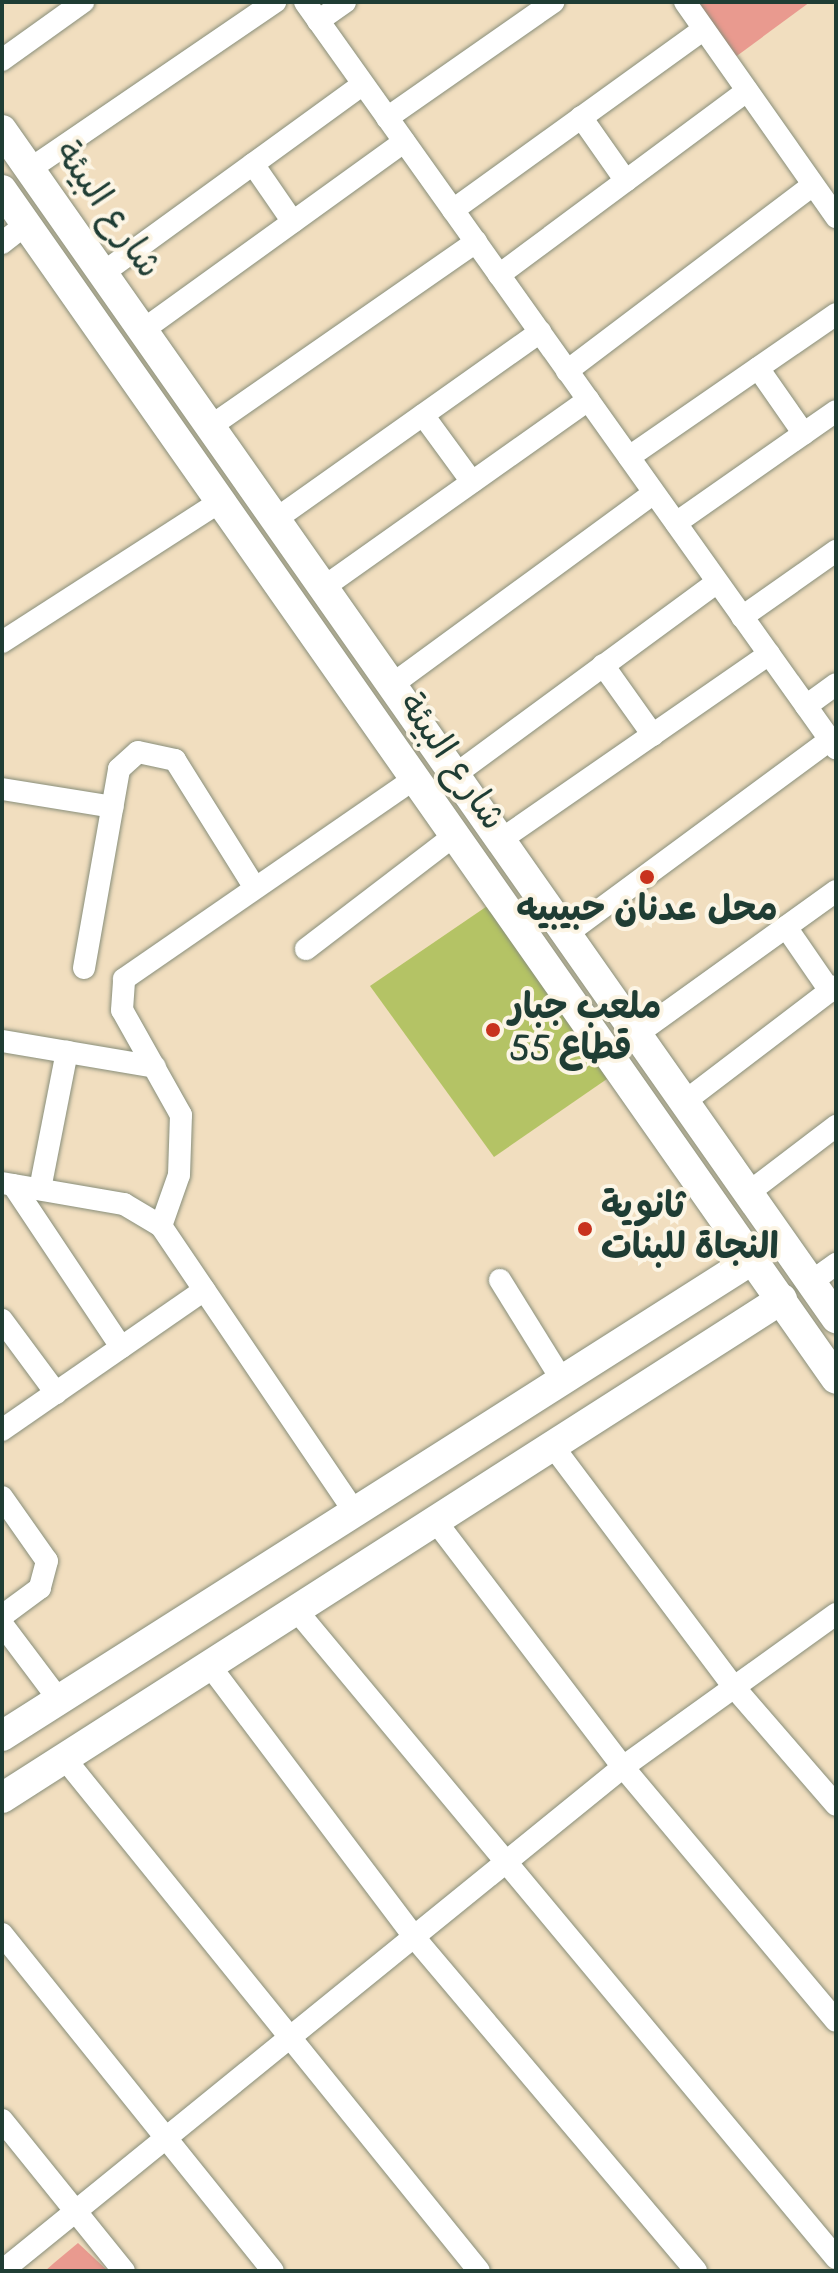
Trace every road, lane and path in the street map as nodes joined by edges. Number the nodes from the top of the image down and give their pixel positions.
1 (83, 2) edge
2 (275, 2) edge
3 (305, 2) edge
4 (345, 2) edge
5 (553, 2) edge
6 (685, 2) edge
7 (318, 21) junction
8 (704, 29) junction
9 (2, 60) edge
10 (363, 84) junction
11 (747, 91) junction
12 (581, 117) junction
13 (387, 118) junction
14 (2, 130) edge
15 (404, 142) junction
16 (253, 164) junction
17 (30, 169) junction
18 (626, 181) junction
19 (813, 185) junction
20 (2, 190) edge
21 (453, 210) junction
22 (836, 217) edge
23 (293, 222) junction
24 (26, 224) junction
25 (476, 242) junction
26 (2, 243) edge
27 (103, 273) junction
28 (499, 275) junction
29 (836, 314) edge
30 (143, 330) junction
31 (540, 332) junction
32 (758, 368) junction
33 (567, 371) junction
34 (588, 400) junction
35 (836, 411) edge
36 (423, 415) junction
37 (211, 426) junction
38 (804, 434) junction
39 (629, 457) junction
40 (472, 482) junction
41 (654, 493) junction
42 (216, 504) junction
43 (276, 519) junction
44 (676, 523) junction
45 (836, 551) edge
46 (717, 582) junction
47 (324, 587) junction
48 (742, 617) junction
49 (2, 642) edge
50 (769, 654) junction
51 (603, 665) junction
52 (384, 672) junction
53 (348, 683) junction
54 (836, 684) edge
55 (806, 706) junction
56 (653, 735) junction
57 (833, 744) edge
58 (456, 774) junction
59 (415, 778) junction
60 (2, 789) edge
61 (113, 807) junction
62 (455, 835) junction
63 (502, 839) junction
64 (253, 885) junction
65 (836, 891) edge
66 (786, 927) junction
67 (568, 933) junction
68 (306, 949) dead end
69 (84, 968) dead end
70 (833, 989) edge
71 (637, 1034) junction
72 (2, 1041) edge
73 (67, 1052) junction
74 (155, 1067) junction
75 (684, 1102) junction
76 (836, 1126) edge
77 (8, 1184) edge
78 (40, 1189) junction
79 (748, 1193) junction
80 (161, 1226) junction
81 (753, 1259) junction
82 (836, 1264) edge
83 (500, 1280) dead end
84 (811, 1282) junction
85 (204, 1290) junction
86 (782, 1299) junction
87 (836, 1318) edge
88 (2, 1320) edge
89 (121, 1347) junction
90 (836, 1379) edge
91 (562, 1380) junction
92 (56, 1393) junction
93 (2, 1430) edge
94 (555, 1449) junction
95 (2, 1497) edge
96 (355, 1512) junction
97 (437, 1523) junction
98 (297, 1611) junction
99 (836, 1614) edge
100 (2, 1616) edge
101 (2, 1624) edge
102 (210, 1666) junction
103 (733, 1686) junction
104 (59, 1700) junction
105 (2, 1736) edge
106 (65, 1759) junction
107 (623, 1767) junction
108 (2, 1798) edge
109 (836, 1805) edge
110 (503, 1864) junction
111 (2, 1934) edge
112 (414, 1937) junction
113 (836, 2021) edge
114 (289, 2038) junction
115 (2, 2120) edge
116 (169, 2135) junction
117 (75, 2212) junction
118 (836, 2258) edge
119 (2, 2271) edge
120 (124, 2271) edge
121 (273, 2271) edge
122 (479, 2271) edge
123 (696, 2271) edge

1 - 9 street
2 - 17 street
3 - 7 street
4 - 7 street
5 - 13 street
6 - 8 street
7 - 10 street
8 - 11 street
8 - 12 street
10 - 13 street
10 - 16 street
11 - 18 street
11 - 19 street
12 - 18 street
12 - 21 street
13 - 15 street
14 - 17 street, شارع البيئة
15 - 21 street
15 - 23 street
16 - 23 street
16 - 27 street
17 - 27 street, شارع البيئة
18 - 28 street
19 - 22 street
19 - 33 street
20 - 24 street, شارع البيئة
21 - 25 street
23 - 30 street
24 - 26 street
24 - 42 street, شارع البيئة
25 - 28 street
25 - 37 street
27 - 30 street, شارع البيئة
28 - 31 street
29 - 32 street
30 - 37 street, شارع البيئة
31 - 33 street
31 - 36 street
32 - 38 street
32 - 39 street
33 - 34 street
34 - 39 street
34 - 40 street
35 - 38 street
36 - 40 street
36 - 43 street
37 - 43 street, شارع البيئة
38 - 44 street
39 - 41 street
40 - 47 street
41 - 44 street
41 - 52 street
42 - 49 street
42 - 53 street, شارع البيئة
43 - 47 street, شارع البيئة
44 - 46 street
45 - 48 street
46 - 48 street
46 - 51 street
47 - 52 street, شارع البيئة
48 - 50 street
50 - 55 street
50 - 56 street
51 - 56 street
51 - 58 street
52 - 53 street
52 - 58 street, شارع البيئة
53 - 59 street, شارع البيئة
54 - 55 street
55 - 57 street
56 - 63 street
57 - 67 street
58 - 63 street, شارع البيئة
59 - 62 street, شارع البيئة
59 - 64 street
60 - 61 street
61 - 64 street
61 - 69 street
62 - 68 street
62 - 81 street, شارع البيئة
63 - 67 street, شارع البيئة
64 - 74 street
65 - 66 street
66 - 70 street
66 - 71 street
67 - 71 street, شارع البيئة
70 - 75 street
71 - 75 street, شارع البيئة
72 - 73 street
73 - 74 street
73 - 78 street
74 - 80 street
75 - 79 street, شارع البيئة
76 - 79 street
77 - 78 street
77 - 89 street
78 - 80 street
79 - 84 street, شارع البيئة
80 - 85 street
81 - 86 street, شارع البيئة
81 - 91 street
82 - 84 street
83 - 91 street
84 - 87 street, شارع البيئة
85 - 89 street
85 - 96 street
86 - 90 street, شارع البيئة
86 - 94 street
88 - 92 street
89 - 92 street
91 - 96 street
92 - 93 street
94 - 97 street
94 - 103 street
95 - 100 street
96 - 104 street
97 - 98 street
97 - 107 street
98 - 102 street
98 - 110 street
99 - 103 street
101 - 104 street
102 - 106 street
102 - 112 street
103 - 107 street
103 - 109 street
104 - 105 street
106 - 108 street
106 - 114 street
107 - 110 street
107 - 113 street
110 - 112 street
110 - 118 street
111 - 116 street
112 - 114 street
112 - 123 street
114 - 116 street
114 - 122 street
115 - 117 street
116 - 117 street
116 - 121 street
117 - 119 street
117 - 120 street

